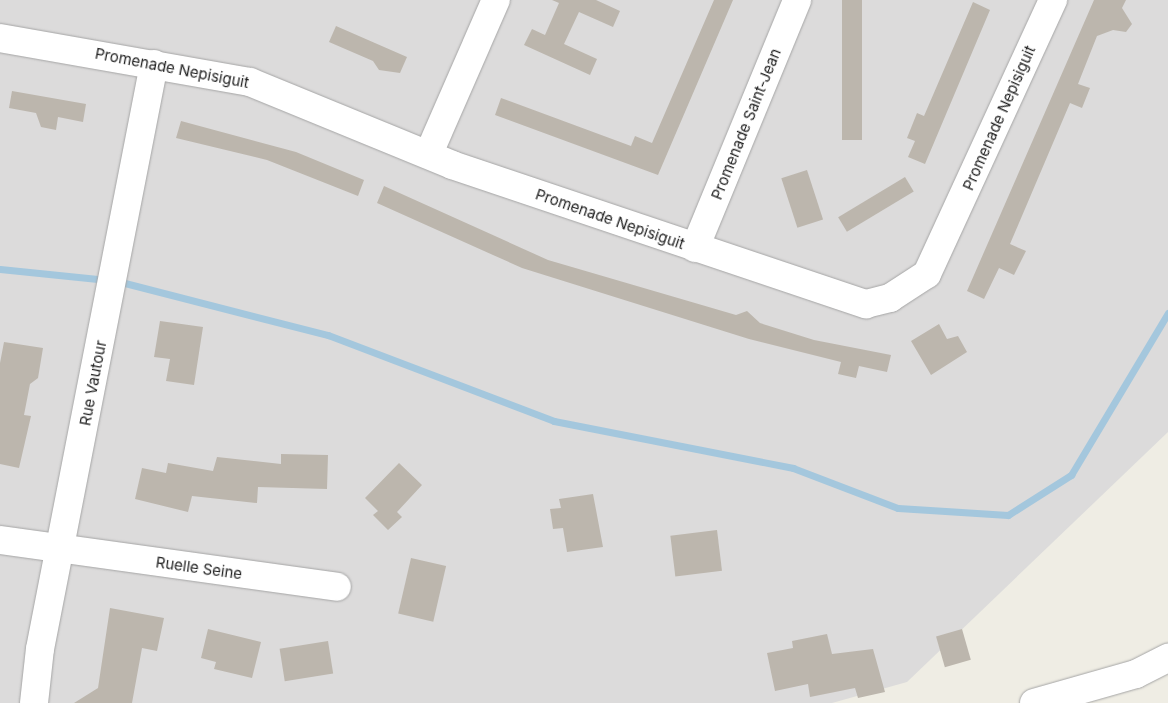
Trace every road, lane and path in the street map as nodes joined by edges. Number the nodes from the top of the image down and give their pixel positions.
1 (496, 0) edge
2 (797, 0) edge
3 (1053, 0) edge
4 (0, 38) edge
5 (154, 64) junction
6 (429, 153) junction
7 (695, 248) junction
8 (0, 540) edge
9 (62, 550) junction
10 (337, 587) dead end
11 (1168, 658) edge
12 (34, 703) edge
13 (1034, 703) edge

1 - 6 street
2 - 7 street, Promenade Saint-Jean
3 - 7 street, Promenade Nepisiguit
4 - 5 street, Promenade Nepisiguit
5 - 6 street, Promenade Nepisiguit
5 - 9 street, Rue Vautour
6 - 7 street, Promenade Nepisiguit
8 - 9 street, Ruelle Seine
9 - 10 street, Ruelle Seine
9 - 12 street, Rue Vautour
11 - 13 street

